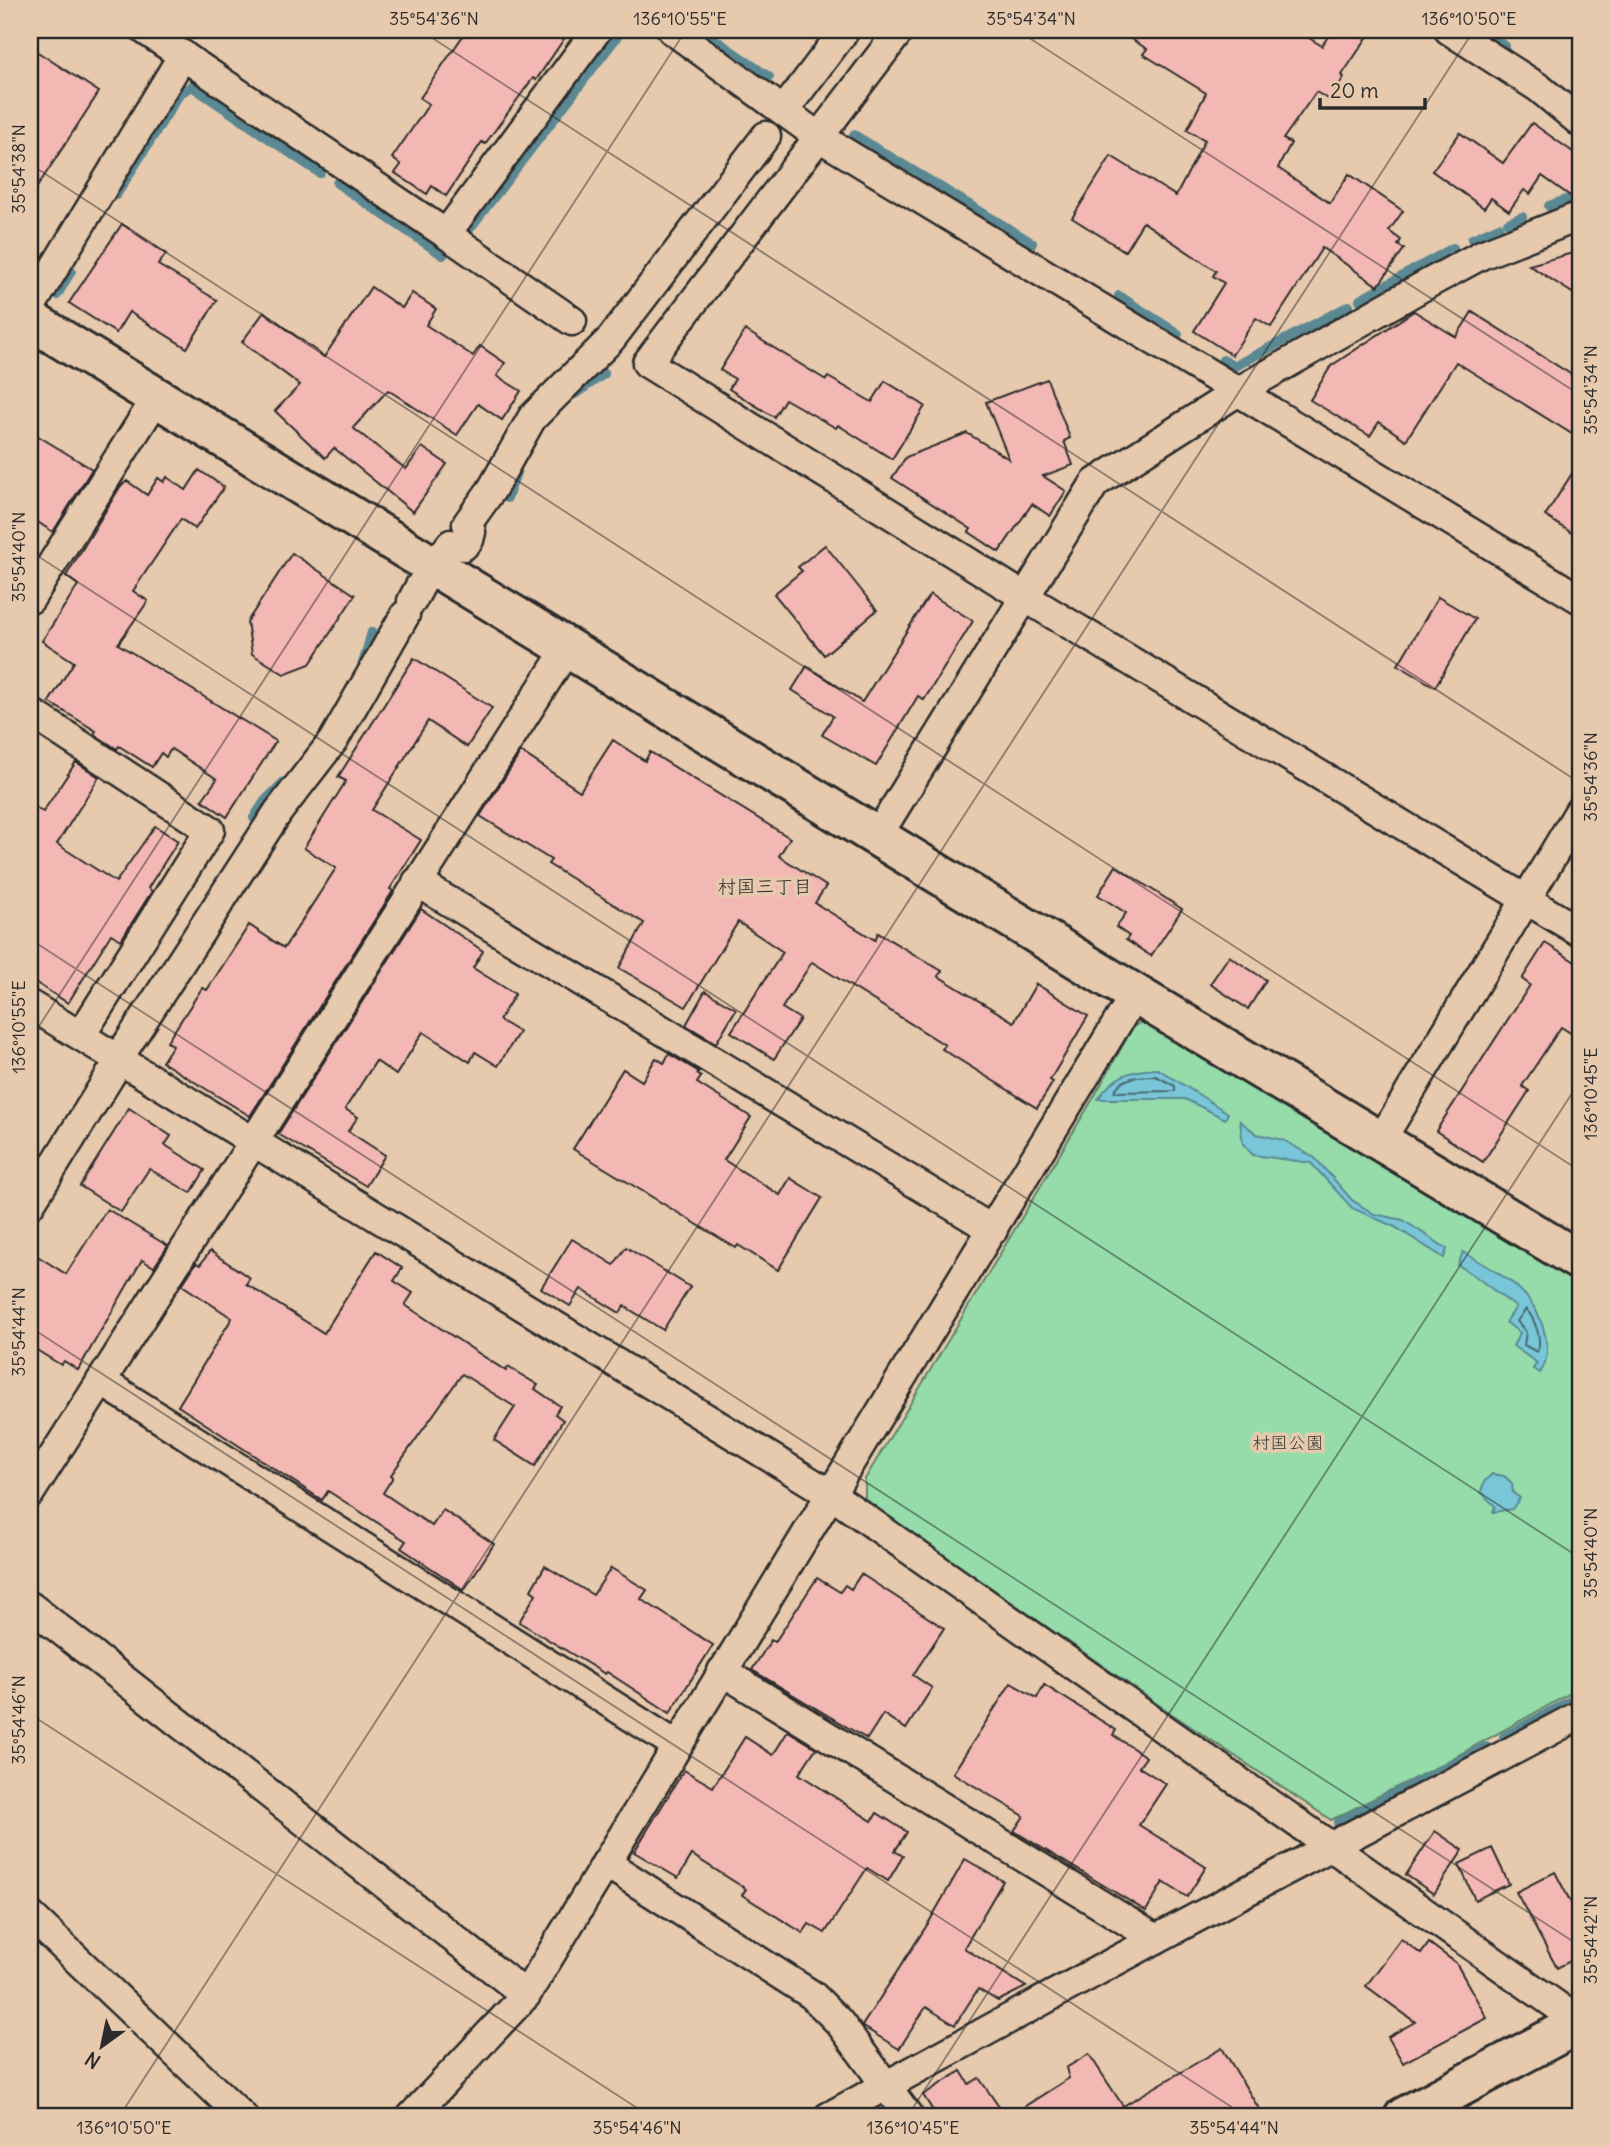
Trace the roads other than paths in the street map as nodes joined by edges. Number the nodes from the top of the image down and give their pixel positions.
1 (145, 30) edge
2 (597, 30) edge
3 (672, 30) edge
4 (845, 30) edge
5 (900, 30) edge
6 (1450, 30) edge
7 (183, 55) junction
8 (792, 100) dead end
9 (1580, 122) edge
10 (766, 136) dead end
11 (819, 137) junction
12 (1580, 216) edge
13 (446, 234) junction
14 (30, 308) edge
15 (30, 320) edge
16 (572, 321) dead end
17 (1237, 391) junction
18 (157, 397) junction
19 (454, 540) dead end
20 (1023, 596) junction
21 (30, 599) edge
22 (1580, 599) edge
23 (412, 601) dead end
24 (568, 647) junction
25 (30, 712) edge
26 (1580, 810) edge
27 (878, 835) junction
28 (417, 881) junction
29 (1527, 899) junction
30 (1580, 932) edge
31 (1135, 994) junction
32 (30, 1005) edge
33 (81, 1035) junction
34 (127, 1045) dead end
35 (111, 1074) dead end
36 (253, 1140) junction
37 (1381, 1140) junction
38 (30, 1204) edge
39 (993, 1230) junction
40 (1580, 1261) edge
41 (101, 1381) junction
42 (30, 1493) edge
43 (832, 1495) junction
44 (30, 1606) edge
45 (722, 1671) junction
46 (1580, 1715) edge
47 (676, 1745) junction
48 (1334, 1846) junction
49 (606, 1863) junction
50 (30, 1915) edge
51 (1156, 1939) junction
52 (526, 1995) junction
53 (1578, 2027) edge
54 (887, 2084) junction
55 (243, 2117) edge
56 (411, 2117) edge
57 (828, 2117) edge
58 (909, 2117) edge
59 (1404, 2117) edge

1 - 7 street
2 - 13 street
3 - 11 street
4 - 8 street
5 - 11 street
6 - 9 street
7 - 13 street
7 - 14 street
10 - 19 street
11 - 17 street
11 - 20 street
12 - 17 street
13 - 16 street
15 - 18 street
17 - 20 street
17 - 22 street
18 - 21 street
18 - 24 street
20 - 27 street
20 - 29 street
23 - 34 street
24 - 27 street
24 - 28 street
25 - 33 street
26 - 29 street
27 - 31 street
28 - 36 street
28 - 39 street
29 - 30 street
29 - 37 street
31 - 37 street
31 - 39 street
32 - 33 street
33 - 36 street
35 - 38 street
36 - 41 street
36 - 43 street
37 - 40 street
39 - 43 street
41 - 42 street
41 - 47 street
43 - 45 street
43 - 48 street
44 - 52 street
45 - 47 street
45 - 51 street
46 - 48 street
47 - 49 street
48 - 51 street
48 - 53 street
49 - 52 street
49 - 54 street
50 - 55 street
51 - 54 street
52 - 56 street
53 - 59 street
54 - 57 street
54 - 58 street

